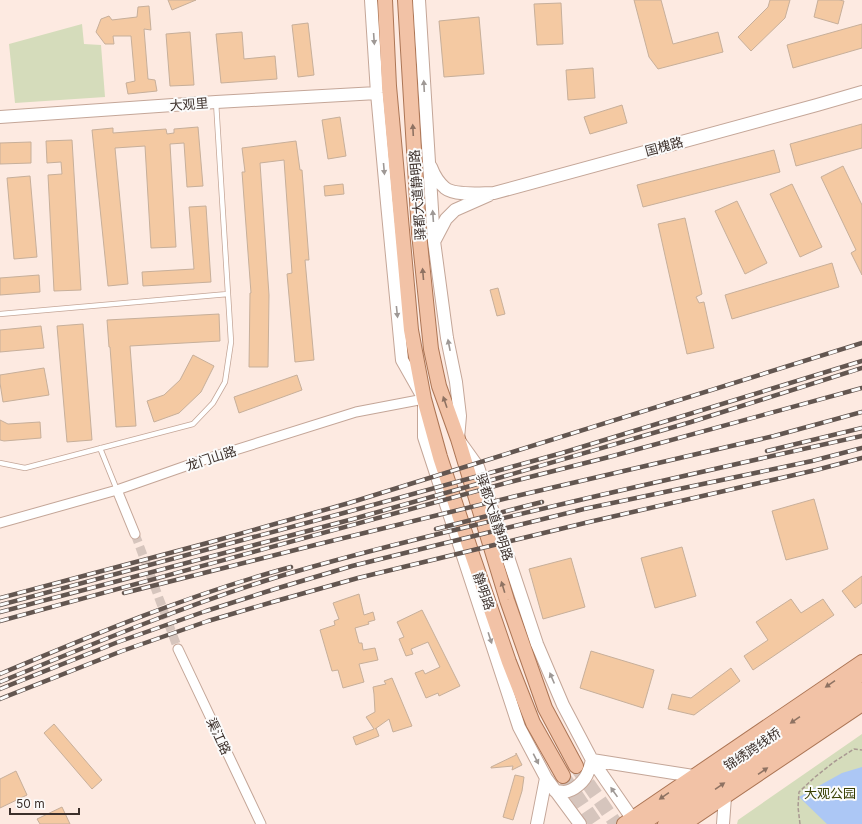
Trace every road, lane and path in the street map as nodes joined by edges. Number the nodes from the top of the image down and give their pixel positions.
1 (371, 0) edge
2 (385, 0) edge
3 (405, 0) edge
4 (419, 0) edge
5 (862, 92) edge
6 (377, 93) junction
7 (216, 102) junction
8 (0, 116) edge
9 (429, 162) junction
10 (494, 193) junction
11 (434, 241) junction
12 (228, 294) junction
13 (0, 314) edge
14 (424, 399) junction
15 (458, 439) junction
16 (100, 448) junction
17 (0, 463) edge
18 (117, 490) junction
19 (0, 523) edge
20 (134, 534) tunnel mouth
21 (178, 649) tunnel mouth
22 (862, 662) edge
23 (862, 674) edge
24 (862, 690) edge
25 (862, 704) edge
26 (862, 750) edge
27 (592, 760) junction
28 (576, 766) tunnel mouth
29 (563, 776) tunnel mouth
30 (693, 776) junction
31 (546, 778) junction
32 (554, 791) junction
33 (725, 797) junction
34 (634, 823) edge
35 (261, 824) edge
36 (537, 824) edge
37 (580, 824) edge
38 (665, 824) edge
39 (684, 824) edge
40 (723, 824) edge
41 (800, 824) edge

1 -> 6 street
2 - 14 main road, 驿都大道静明路
15 -> 3 main road, 驿都大道静明路
9 -> 4 street
5 - 10 street, 国槐路
6 - 7 street, 大观里
6 -> 14 street
7 - 8 street, 大观里
7 - 12 lane
9 - 10 street, 国槐路
11 -> 9 street
10 - 11 street
15 -> 11 street
12 - 13 lane
12 - 16 lane
14 - 18 street, 龙门山路
14 - 29 main road, 静明路
14 -> 31 street, 驿都大道静明路
27 -> 15 street, 驿都大道静明路
28 -> 15 main road, 静明路
16 - 17 lane
16 - 18 lane
18 - 19 street, 龙门山路
18 - 20 street
21 - 35 street, 渠江路
22 -> 30 main road
23 -> 34 main road, 锦绣跨线桥
38 -> 24 main road, 锦绣跨线桥
33 -> 25 main road
26 - 41 path
27 - 30 street
27 - 32 street
34 -> 27 street, 驿都大道静明路
30 -> 34 main road
31 - 32 street, 驿都大道静明路
31 - 36 street
32 - 37 street, 驿都大道静明路
33 - 39 main road
33 - 40 street

